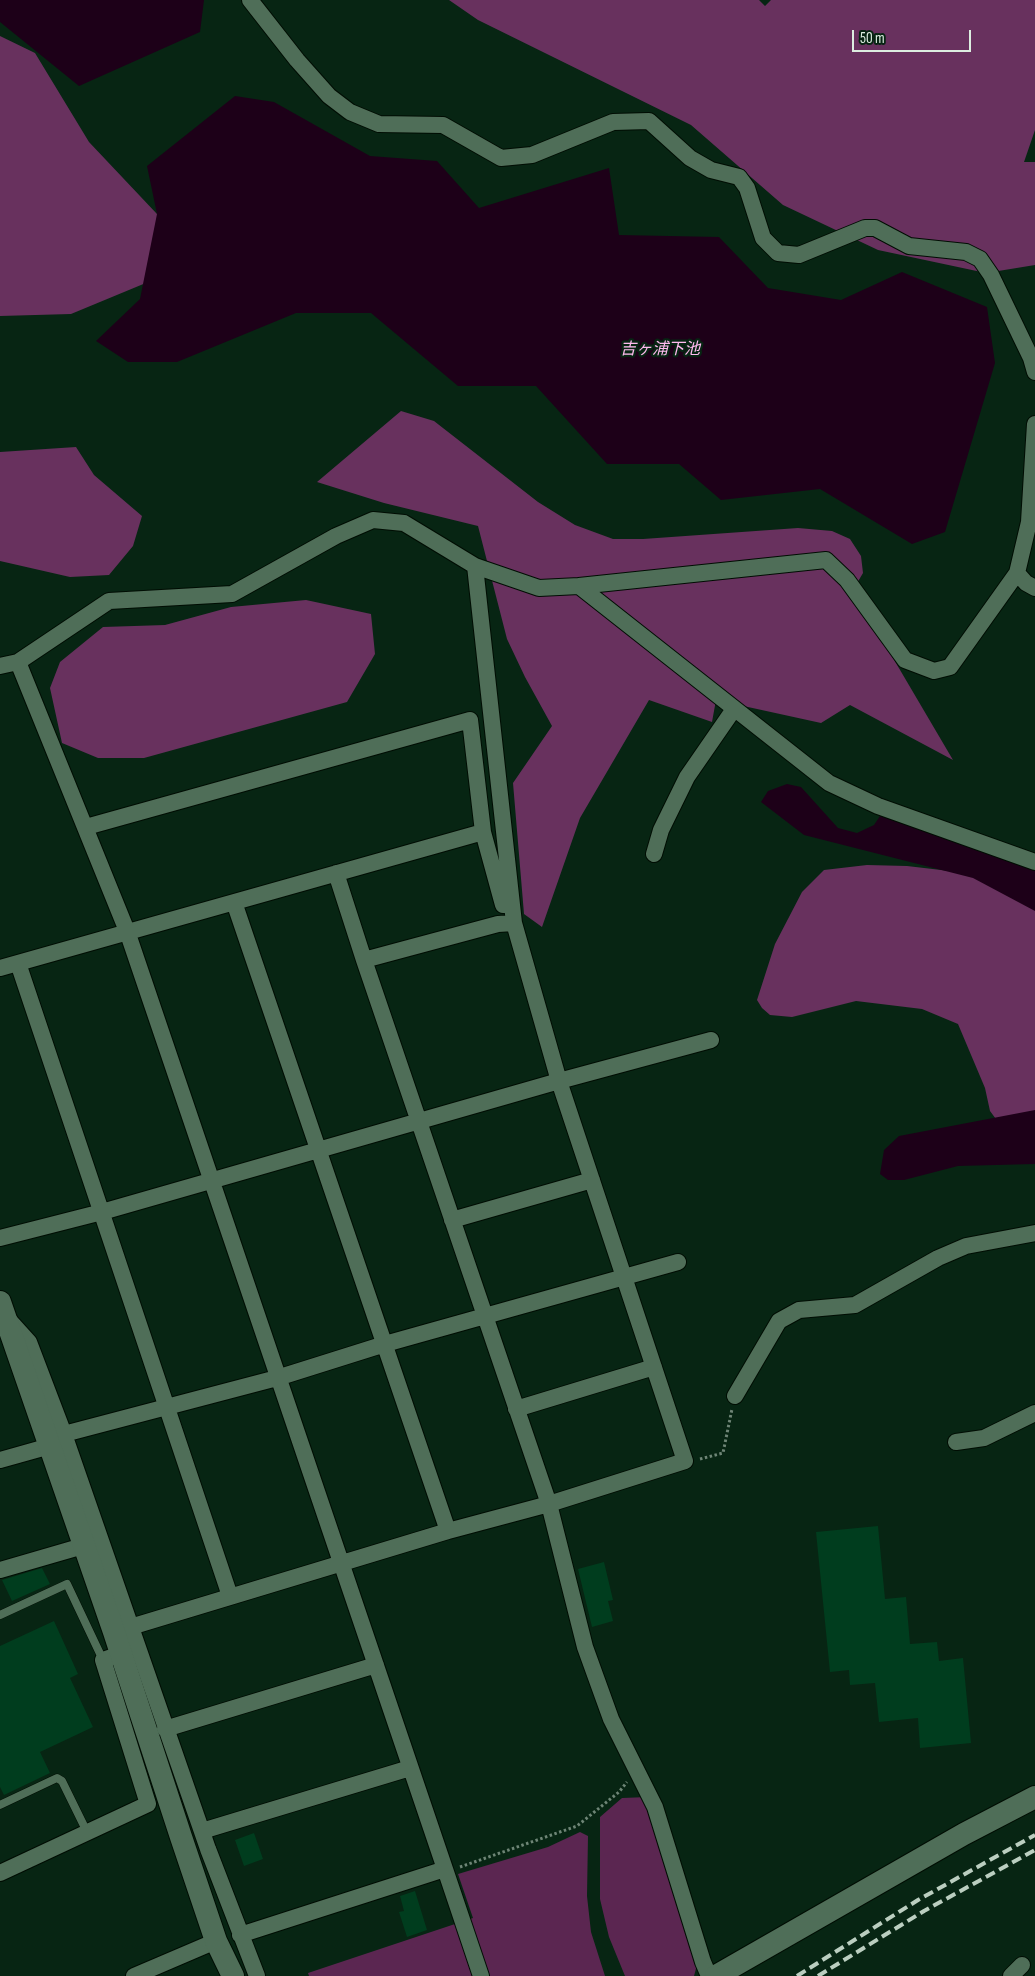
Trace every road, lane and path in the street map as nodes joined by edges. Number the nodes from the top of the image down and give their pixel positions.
1 (250, 0) edge
2 (1035, 372) edge
3 (1035, 424) edge
4 (1032, 518) edge
5 (475, 566) junction
6 (1017, 573) junction
7 (579, 586) junction
8 (1035, 588) edge
9 (18, 662) junction
10 (0, 666) edge
11 (734, 708) junction
12 (86, 827) junction
13 (483, 832) junction
14 (654, 854) dead end
15 (1035, 862) edge
16 (336, 873) junction
17 (234, 902) junction
18 (513, 917) junction
19 (127, 931) junction
20 (364, 960) junction
21 (18, 963) junction
22 (0, 968) edge
23 (711, 1040) dead end
24 (559, 1081) junction
25 (418, 1121) junction
26 (318, 1151) junction
27 (592, 1180) junction
28 (211, 1181) junction
29 (102, 1212) junction
30 (452, 1220) junction
31 (1035, 1233) edge
32 (0, 1238) edge
33 (678, 1262) dead end
34 (624, 1278) junction
35 (2, 1309) edge
36 (485, 1317) junction
37 (385, 1344) junction
38 (654, 1368) junction
39 (277, 1378) junction
40 (735, 1396) joint
41 (165, 1407) junction
42 (516, 1408) junction
43 (1035, 1413) edge
44 (57, 1440) junction
45 (956, 1442) dead end
46 (0, 1460) edge
47 (685, 1461) junction
48 (549, 1504) junction
49 (448, 1531) junction
50 (83, 1546) junction
51 (341, 1564) junction
52 (0, 1570) edge
53 (230, 1596) junction
54 (0, 1615) edge
55 (122, 1630) junction
56 (112, 1657) junction
57 (376, 1665) junction
58 (165, 1729) junction
59 (410, 1768) junction
60 (637, 1770) junction
61 (1035, 1797) edge
62 (0, 1805) edge
63 (202, 1831) junction
64 (87, 1832) junction
65 (445, 1869) junction
66 (0, 1873) edge
67 (240, 1935) junction
68 (216, 1941) junction
69 (134, 1976) edge
70 (233, 1976) edge
71 (257, 1976) edge
72 (481, 1976) edge
73 (710, 1976) edge
74 (716, 1976) edge

1 - 2 street
3 - 4 street
4 - 6 street
5 - 7 street
5 - 9 street
5 - 18 street
6 - 7 street
6 - 8 street
7 - 11 street
9 - 10 street
9 - 12 street
11 - 14 street
11 - 15 street
12 - 13 street
12 - 19 street
13 - 16 street
13 - 18 street
16 - 17 street
16 - 20 street
17 - 19 street
17 - 26 street
18 - 20 street
18 - 24 street
19 - 21 street
19 - 28 street
20 - 25 street
21 - 22 street
21 - 29 street
23 - 24 street
24 - 25 street
24 - 27 street
25 - 26 street
25 - 30 street
26 - 28 street
26 - 37 street
27 - 30 street
27 - 34 street
28 - 29 street
28 - 39 street
29 - 32 street
29 - 41 street
30 - 36 street
31 - 40 street
33 - 34 street
34 - 36 street
34 - 38 street
35 - 44 street
36 - 37 street
36 - 42 street
37 - 39 street
37 - 49 street
38 - 42 street
38 - 47 street
39 - 41 street
39 - 51 street
40 - 47 path
41 - 44 street
41 - 53 street
42 - 48 street
43 - 45 street
44 - 46 street
44 - 50 street
44 - 55 street
47 - 48 street
48 - 49 street
48 - 60 street
49 - 51 street
50 - 52 street
50 - 55 street
51 - 53 street
51 - 57 street
53 - 55 street
54 - 56 lane
55 - 56 street
55 - 58 street
56 - 64 street
56 - 68 street
57 - 58 street
57 - 59 street
58 - 63 street
59 - 63 street
59 - 65 street
60 - 65 path
60 - 73 street
61 - 74 street
62 - 64 lane
63 - 67 street
64 - 66 street
65 - 67 street
65 - 72 street
67 - 71 street
68 - 69 street
68 - 70 street

